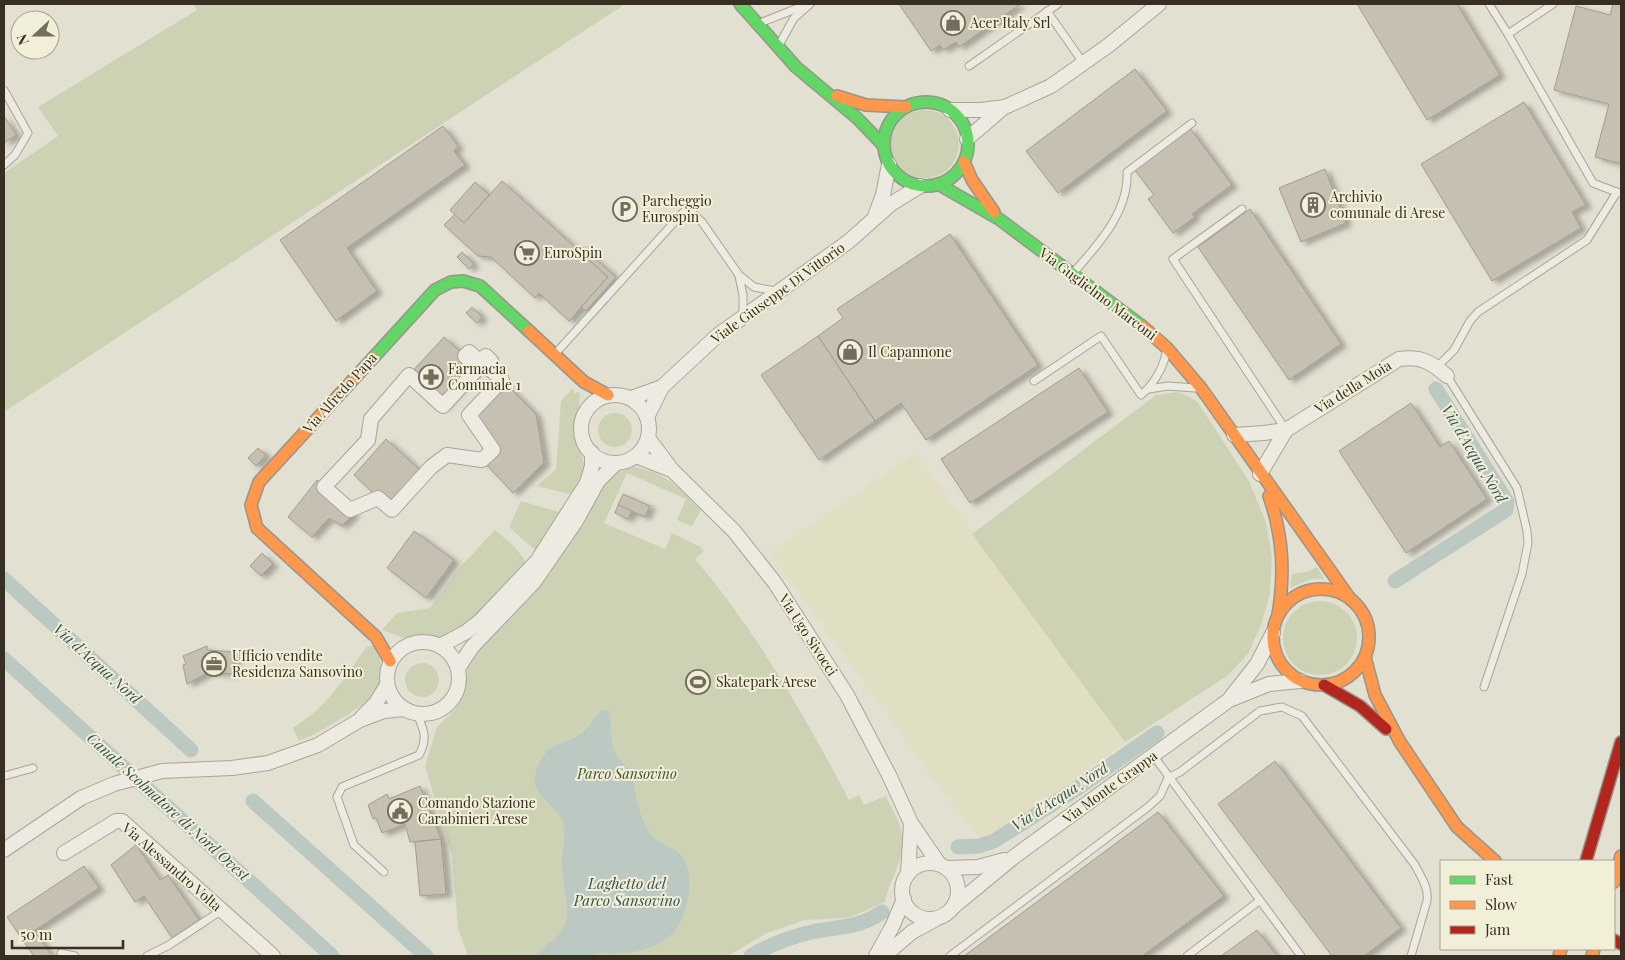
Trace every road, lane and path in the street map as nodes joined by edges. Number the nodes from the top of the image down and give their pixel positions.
1 (740, 4) edge
2 (809, 4) edge
3 (1058, 4) edge
4 (1159, 4) edge
5 (1489, 4) edge
6 (1554, 4) edge
7 (1047, 12) junction
8 (757, 24) junction
9 (1508, 34) junction
10 (778, 48) junction
11 (1084, 64) junction
12 (969, 66) dead end
13 (4, 90) edge
14 (825, 90) junction
15 (906, 107) junction
16 (1005, 107) junction
17 (950, 110) junction
18 (1192, 123) dead end
19 (967, 139) junction
20 (884, 146) junction
21 (964, 162) junction
22 (889, 164) junction
23 (4, 165) edge
24 (938, 184) junction
25 (920, 186) junction
26 (1619, 193) edge
27 (1242, 209) dead end
28 (874, 219) junction
29 (1000, 219) junction
30 (1072, 274) junction
31 (739, 276) junction
32 (776, 291) junction
33 (742, 315) junction
34 (1167, 348) junction
35 (555, 354) junction
36 (1442, 372) junction
37 (1034, 381) dead end
38 (584, 382) junction
39 (662, 388) junction
40 (1201, 388) junction
41 (1149, 389) junction
42 (608, 395) junction
43 (631, 398) junction
44 (589, 406) junction
45 (647, 417) junction
46 (1286, 430) junction
47 (1234, 435) junction
48 (648, 438) junction
49 (592, 454) junction
50 (447, 455) joint
51 (636, 456) junction
52 (616, 463) junction
53 (672, 470) junction
54 (1260, 474) junction
55 (1351, 600) junction
56 (1278, 617) junction
57 (1274, 633) junction
58 (376, 637) junction
59 (440, 646) junction
60 (404, 647) junction
61 (1365, 657) junction
62 (390, 661) junction
63 (458, 668) junction
64 (1300, 681) junction
65 (387, 684) junction
66 (1324, 686) junction
67 (1484, 687) dead end
68 (1228, 700) junction
69 (403, 709) junction
70 (417, 714) junction
71 (360, 720) junction
72 (1400, 742) junction
73 (1621, 742) edge
74 (1153, 755) junction
75 (33, 768) dead end
76 (4, 776) edge
77 (1168, 778) junction
78 (910, 823) junction
79 (4, 850) edge
80 (64, 854) dead end
81 (1015, 856) junction
82 (1621, 856) edge
83 (1494, 860) edge
84 (1586, 860) edge
85 (943, 866) junction
86 (384, 872) dead end
87 (908, 874) junction
88 (1615, 878) edge
89 (904, 899) junction
90 (1259, 901) junction
91 (953, 908) junction
92 (222, 910) junction
93 (939, 918) junction
94 (62, 953) dead end
95 (75, 956) edge
96 (147, 956) edge
97 (273, 956) edge
98 (876, 956) edge
99 (884, 956) edge
100 (950, 956) edge
101 (1187, 956) edge
102 (1301, 956) edge
103 (1411, 956) edge

1 - 8 main road
2 - 8 lane
2 - 10 lane
3 - 7 lane
4 - 11 street
5 - 9 lane
6 - 9 lane
7 - 11 lane
7 - 12 lane
8 - 10 main road
9 - 26 lane
10 - 14 main road
11 - 16 street
13 - 23 lane
14 - 15 main road
14 - 20 main road
15 - 17 main road
15 - 20 main road
16 - 17 street
16 - 19 street
17 - 19 main road
18 - 30 lane
19 - 21 main road
20 - 22 main road
21 - 24 main road
21 - 29 main road, Via Guglielmo Marconi
22 - 25 main road
22 - 28 street, Viale Giuseppe Di Vittorio
24 - 25 main road
24 - 29 main road, Via Guglielmo Marconi
25 - 28 street, Viale Giuseppe Di Vittorio
26 - 36 lane
27 - 46 lane
28 - 32 street, Viale Giuseppe Di Vittorio
29 - 30 main road, Via Guglielmo Marconi
30 - 34 main road, Via Guglielmo Marconi
31 - 32 lane
31 - 33 lane
31 - 35 lane
32 - 33 street, Viale Giuseppe Di Vittorio
33 - 39 street, Viale Giuseppe Di Vittorio
34 - 40 main road, Via Guglielmo Marconi
34 - 41 lane
35 - 38 main road, Via Alfredo Papa
35 - 58 main road, Via Alfredo Papa
36 - 46 street, Via della Moia
36 - 67 lane
37 - 41 lane
38 - 42 main road, Via Alfredo Papa
38 - 44 street
39 - 43 street, Viale Giuseppe Di Vittorio
39 - 45 street, Viale Giuseppe Di Vittorio
40 - 41 lane
40 - 47 main road, Via Guglielmo Marconi
42 - 43 street
42 - 44 street
43 - 45 street
44 - 49 street
45 - 48 street
46 - 47 street, Via della Moia
46 - 54 street, Via della Moia
47 - 54 main road, Via Guglielmo Marconi
48 - 51 street
48 - 53 street, Via Ugo Sivocci
49 - 52 street
49 - 59 street
50 - 50 street
51 - 52 street
51 - 53 street, Via Ugo Sivocci
52 - 63 street
53 - 78 street, Via Ugo Sivocci
54 - 55 main road, Via Guglielmo Marconi
54 - 56 main road, Via Guglielmo Marconi
55 - 56 main road
55 - 61 main road
56 - 57 main road
57 - 64 main road
57 - 68 street, Via Monte Grappa
58 - 60 street, Via Alfredo Papa
58 - 62 main road, Via Alfredo Papa
59 - 60 street
59 - 63 street
60 - 62 street
61 - 66 main road
61 - 72 main road
62 - 65 street
63 - 70 street
64 - 66 main road
64 - 68 street, Via Monte Grappa
65 - 69 street
65 - 71 street
66 - 72 main road
68 - 74 street, Via Monte Grappa
69 - 70 street
69 - 71 street
70 - 86 lane
71 - 79 street
72 - 83 main road
73 - 84 main road
74 - 77 lane
74 - 81 street, Via Monte Grappa
75 - 76 lane
77 - 90 lane
77 - 100 lane
77 - 103 lane
78 - 85 street, Via Ugo Sivocci
78 - 87 street, Via Ugo Sivocci
80 - 92 street, Via Alessandro Volta
81 - 85 street, Via Monte Grappa
81 - 91 street, Via Monte Grappa
82 - 88 main road
85 - 87 street
85 - 91 street
87 - 89 street
89 - 93 street
89 - 98 street
90 - 101 lane
90 - 102 lane
91 - 93 street
92 - 96 lane
92 - 97 street, Via Alessandro Volta
93 - 99 street
94 - 95 lane

